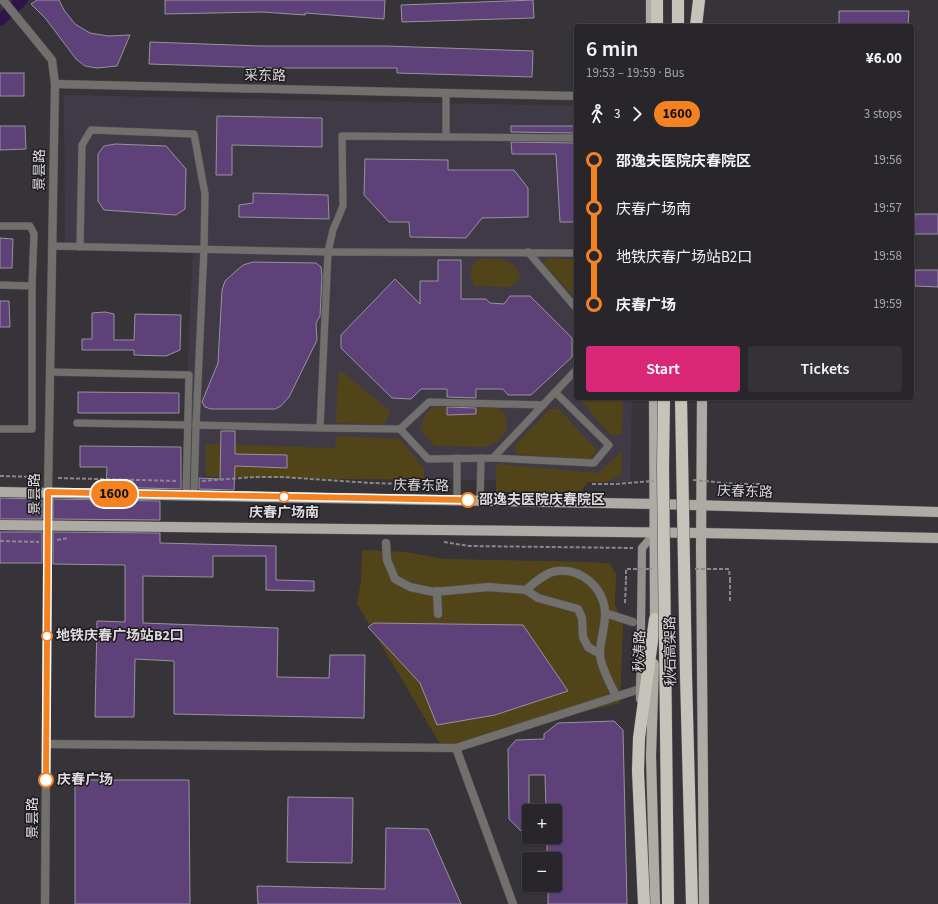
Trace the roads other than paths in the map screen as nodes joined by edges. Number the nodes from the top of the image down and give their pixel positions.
1 (651, 0) edge
2 (657, 0) edge
3 (678, 0) edge
4 (694, 0) edge
5 (699, 0) edge
6 (5, 2) edge
7 (651, 24) edge
8 (657, 24) edge
9 (678, 24) edge
10 (695, 24) edge
11 (695, 24) edge
12 (55, 84) junction
13 (446, 93) junction
14 (574, 96) edge
15 (446, 137) junction
16 (574, 138) edge
17 (0, 226) edge
18 (52, 246) junction
19 (80, 247) junction
20 (204, 249) junction
21 (328, 252) junction
22 (528, 252) junction
23 (574, 253) edge
24 (0, 285) edge
25 (32, 286) junction
26 (574, 306) edge
27 (50, 372) junction
28 (574, 372) edge
29 (555, 392) junction
30 (654, 400) edge
31 (664, 400) edge
32 (681, 400) edge
33 (702, 400) edge
34 (543, 405) junction
35 (77, 423) dead end
36 (188, 425) junction
37 (196, 425) junction
38 (320, 428) junction
39 (0, 429) edge
40 (400, 429) junction
41 (457, 458) junction
42 (481, 458) junction
43 (493, 458) junction
44 (0, 492) edge
45 (48, 492) junction
46 (190, 495) junction
47 (457, 500) junction
48 (480, 501) junction
49 (655, 504) junction
50 (702, 505) junction
51 (938, 512) edge
52 (0, 525) edge
53 (48, 525) junction
54 (655, 533) junction
55 (701, 533) junction
56 (938, 538) edge
57 (386, 542) dead end
58 (526, 590) junction
59 (438, 591) junction
60 (605, 613) junction
61 (438, 614) dead end
62 (655, 619) junction
63 (633, 622) dead end
64 (600, 654) junction
65 (640, 689) junction
66 (616, 696) junction
67 (46, 744) junction
68 (456, 748) junction
69 (45, 904) edge
70 (513, 904) edge
71 (639, 904) edge
72 (644, 904) edge
73 (655, 904) edge
74 (668, 904) edge
75 (692, 904) edge
76 (704, 904) edge

1 - 7 main road
2 - 8 highway
3 - 9 highway
4 - 10 main road
5 - 11 highway
6 - 12 street
12 - 13 street, 采东路
12 - 18 street, 景昙路
13 - 14 street, 采东路
13 - 15 lane
15 - 16 lane
15 - 21 lane
17 - 25 lane
18 - 19 lane
18 - 27 street, 景昙路
19 - 20 lane
19 - 20 lane
20 - 21 lane
20 - 37 lane
21 - 22 lane
21 - 38 lane
22 - 23 lane
22 - 26 lane
24 - 25 lane
25 - 39 lane
27 - 36 lane
27 - 45 street, 景昙路
28 - 29 lane
29 - 34 lane
29 - 43 lane
30 - 49 main road, 秋涛路
31 - 74 highway, 秋石高架路, bridge
32 - 75 highway, 秋石高架路, bridge
33 - 50 main road
34 - 40 lane
34 - 43 lane
35 - 36 lane
36 - 46 lane
37 - 38 lane
37 - 46 lane
38 - 40 lane
40 - 41 lane
41 - 42 lane
41 - 47 lane
42 - 43 lane
42 - 48 lane
44 - 45 main road, 庆春东路
45 - 46 main road, 庆春东路
45 - 53 street, 景昙路
46 - 47 main road, 庆春东路
47 - 48 main road, 庆春东路
48 - 49 main road, 庆春东路
49 - 50 main road, 庆春东路
49 - 54 main road, 秋涛路
50 - 51 main road, 庆春东路
50 - 55 main road
52 - 53 main road
53 - 54 main road
53 - 67 street, 景昙路
54 - 55 main road
54 - 62 main road, 秋涛路
54 - 65 main road
55 - 56 main road
55 - 76 main road
57 - 59 street
58 - 59 street
58 - 60 street
58 - 64 street
59 - 61 street
60 - 63 street
60 - 64 street
62 - 72 highway, bridge
62 - 73 main road, 秋涛路
64 - 66 street
65 - 66 street
65 - 71 main road
66 - 68 street
67 - 68 street
67 - 69 street, 景昙路
68 - 70 street

